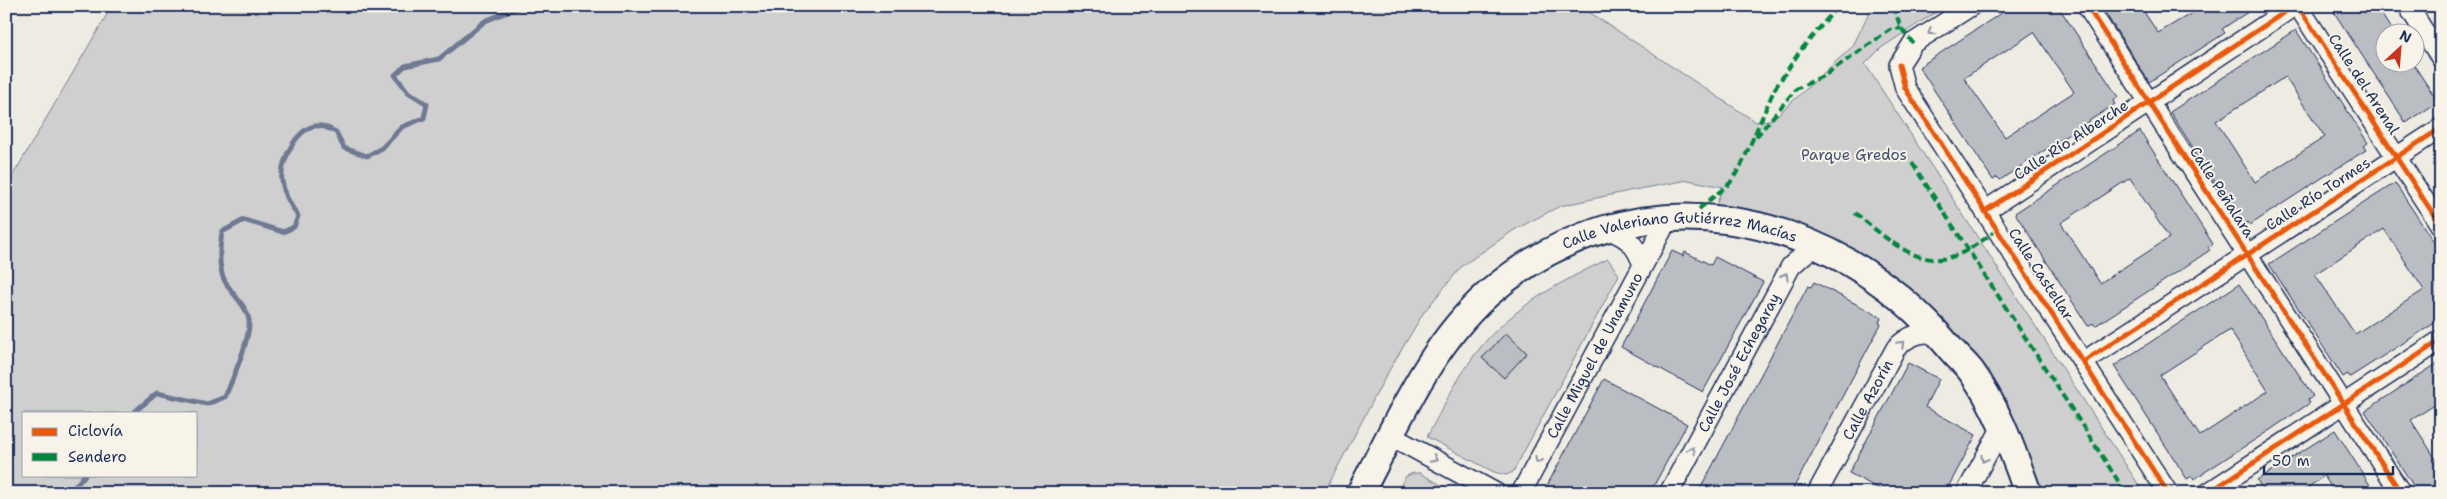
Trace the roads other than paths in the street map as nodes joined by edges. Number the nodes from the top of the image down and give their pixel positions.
1 (1971, 6) edge
2 (2087, 6) edge
3 (2296, 6) edge
4 (2408, 6) edge
5 (2441, 58) edge
6 (2150, 103) junction
7 (2441, 128) edge
8 (2396, 158) junction
9 (1985, 211) junction
10 (1670, 217) junction
11 (2441, 226) edge
12 (1607, 229) junction
13 (1823, 248) junction
14 (2248, 255) junction
15 (1643, 264) junction
16 (1938, 333) junction
17 (2441, 340) edge
18 (2083, 362) junction
19 (2344, 404) junction
20 (2003, 425) junction
21 (1391, 436) junction
22 (1360, 493) edge
23 (1496, 493) edge
24 (1521, 493) edge
25 (1669, 493) edge
26 (1817, 493) edge
27 (1966, 493) edge
28 (2028, 493) edge
29 (2168, 493) edge
30 (2208, 493) edge
31 (2401, 493) edge

1 -> 9 street, Calle Castellar
2 - 6 street, Calle Peñalara
3 - 6 street, Calle Río Alberche
3 - 8 street, Calle del Arenal
4 - 5 street
6 - 9 street, Calle Río Alberche
6 - 14 street, Calle Peñalara
7 - 8 street, Calle Río Tormes
8 - 11 street, Calle del Arenal
8 - 14 street, Calle Río Tormes
9 - 18 street, Calle Castellar
10 - 12 main road, Calle Valeriano Gutiérrez Macías
10 - 13 main road, Calle Valeriano Gutiérrez Macías
10 - 15 street, Calle Miguel de Unamuno
12 - 15 street
12 - 21 main road, Calle Valeriano Gutiérrez Macías
13 - 16 main road, Calle Valeriano Gutiérrez Macías
25 -> 13 street, Calle José Echegaray
14 - 18 street, Calle Río Tormes
14 - 19 street, Calle Peñalara
15 -> 24 street, Calle Miguel de Unamuno
16 - 20 main road, Calle Valeriano Gutiérrez Macías
26 -> 16 street, Calle Azorín
17 - 19 street
18 - 29 street, Calle Castellar
19 - 30 street
19 - 31 street, Calle Peñalara
20 -> 27 street
20 - 28 main road, Calle Valeriano Gutiérrez Macías
21 - 22 main road, Calle Valeriano Gutiérrez Macías
21 -> 23 street

